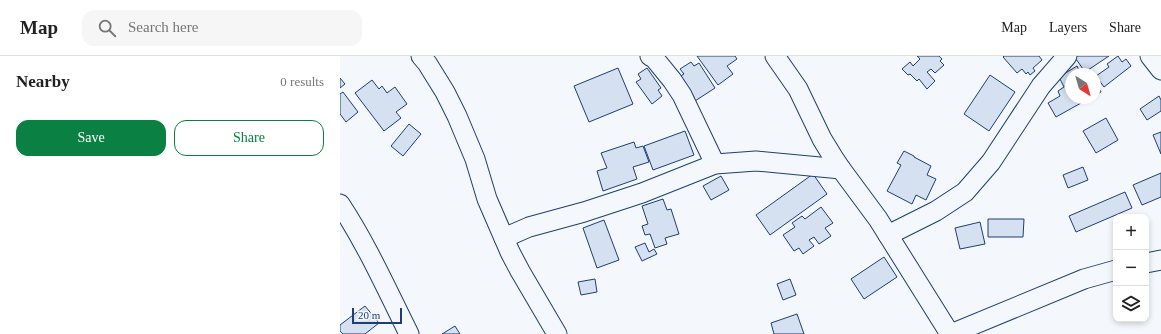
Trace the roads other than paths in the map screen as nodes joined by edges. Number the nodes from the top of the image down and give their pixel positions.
1 (650, 56) edge
2 (775, 56) edge
3 (1067, 56) edge
4 (1150, 56) edge
5 (429, 58) edge
6 (1161, 70) edge
7 (714, 164) junction
8 (841, 169) junction
9 (340, 204) edge
10 (888, 235) junction
11 (504, 238) junction
12 (1161, 260) edge
13 (1149, 262) edge
14 (1113, 271) edge
15 (409, 334) edge
16 (558, 334) edge
17 (951, 334) edge

1 - 7 street
2 - 8 street
3 - 10 street
4 - 6 street
5 - 11 street
7 - 8 street
7 - 11 street
8 - 10 street
9 - 15 street
10 - 17 street
11 - 16 street
12 - 13 street
14 - 17 street

